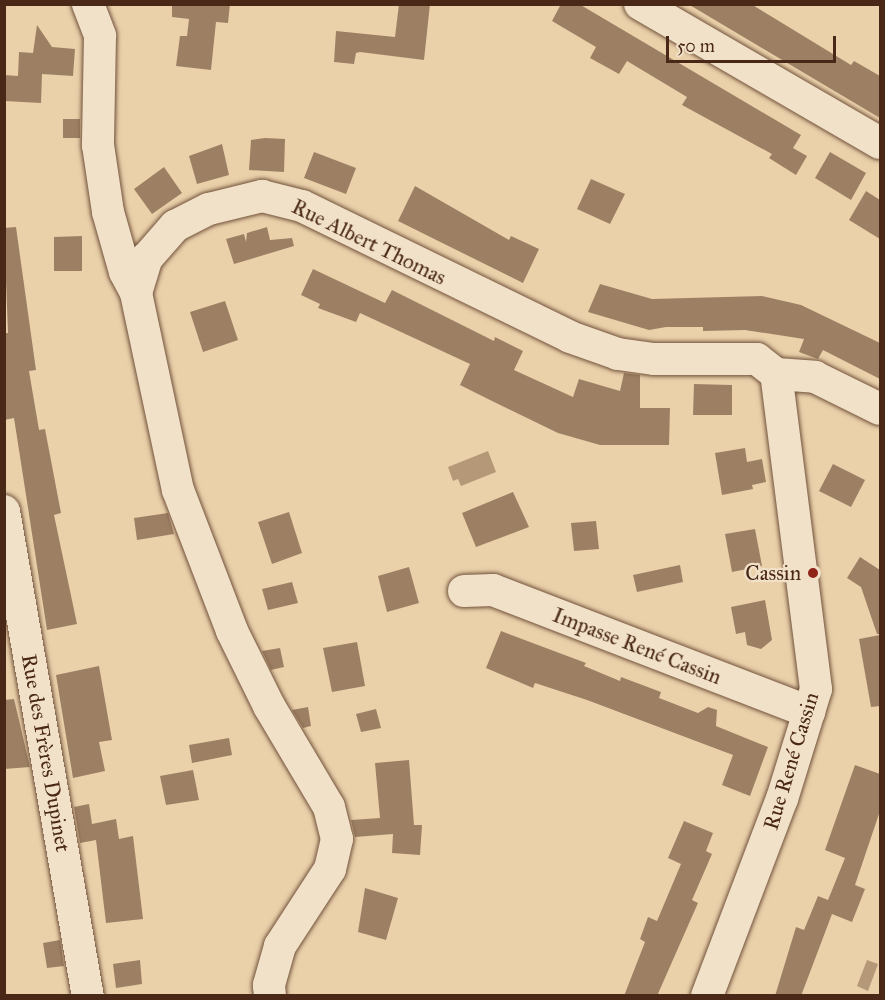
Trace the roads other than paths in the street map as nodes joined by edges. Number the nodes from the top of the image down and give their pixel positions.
1 (88, 4) edge
2 (640, 4) edge
3 (880, 143) edge
4 (136, 293) junction
5 (776, 374) junction
6 (880, 409) edge
7 (4, 511) edge
8 (464, 591) dead end
9 (809, 712) junction
10 (88, 996) edge
11 (270, 996) edge
12 (706, 996) edge

1 - 4 street
2 - 3 street
4 - 5 street, Rue Albert Thomas
4 - 11 street
5 - 6 street, Rue Albert Thomas
5 - 9 street, Rue René Cassin
7 - 10 street, Rue des Frères Dupinet
8 - 9 street, Impasse René Cassin
9 - 12 street, Rue René Cassin

